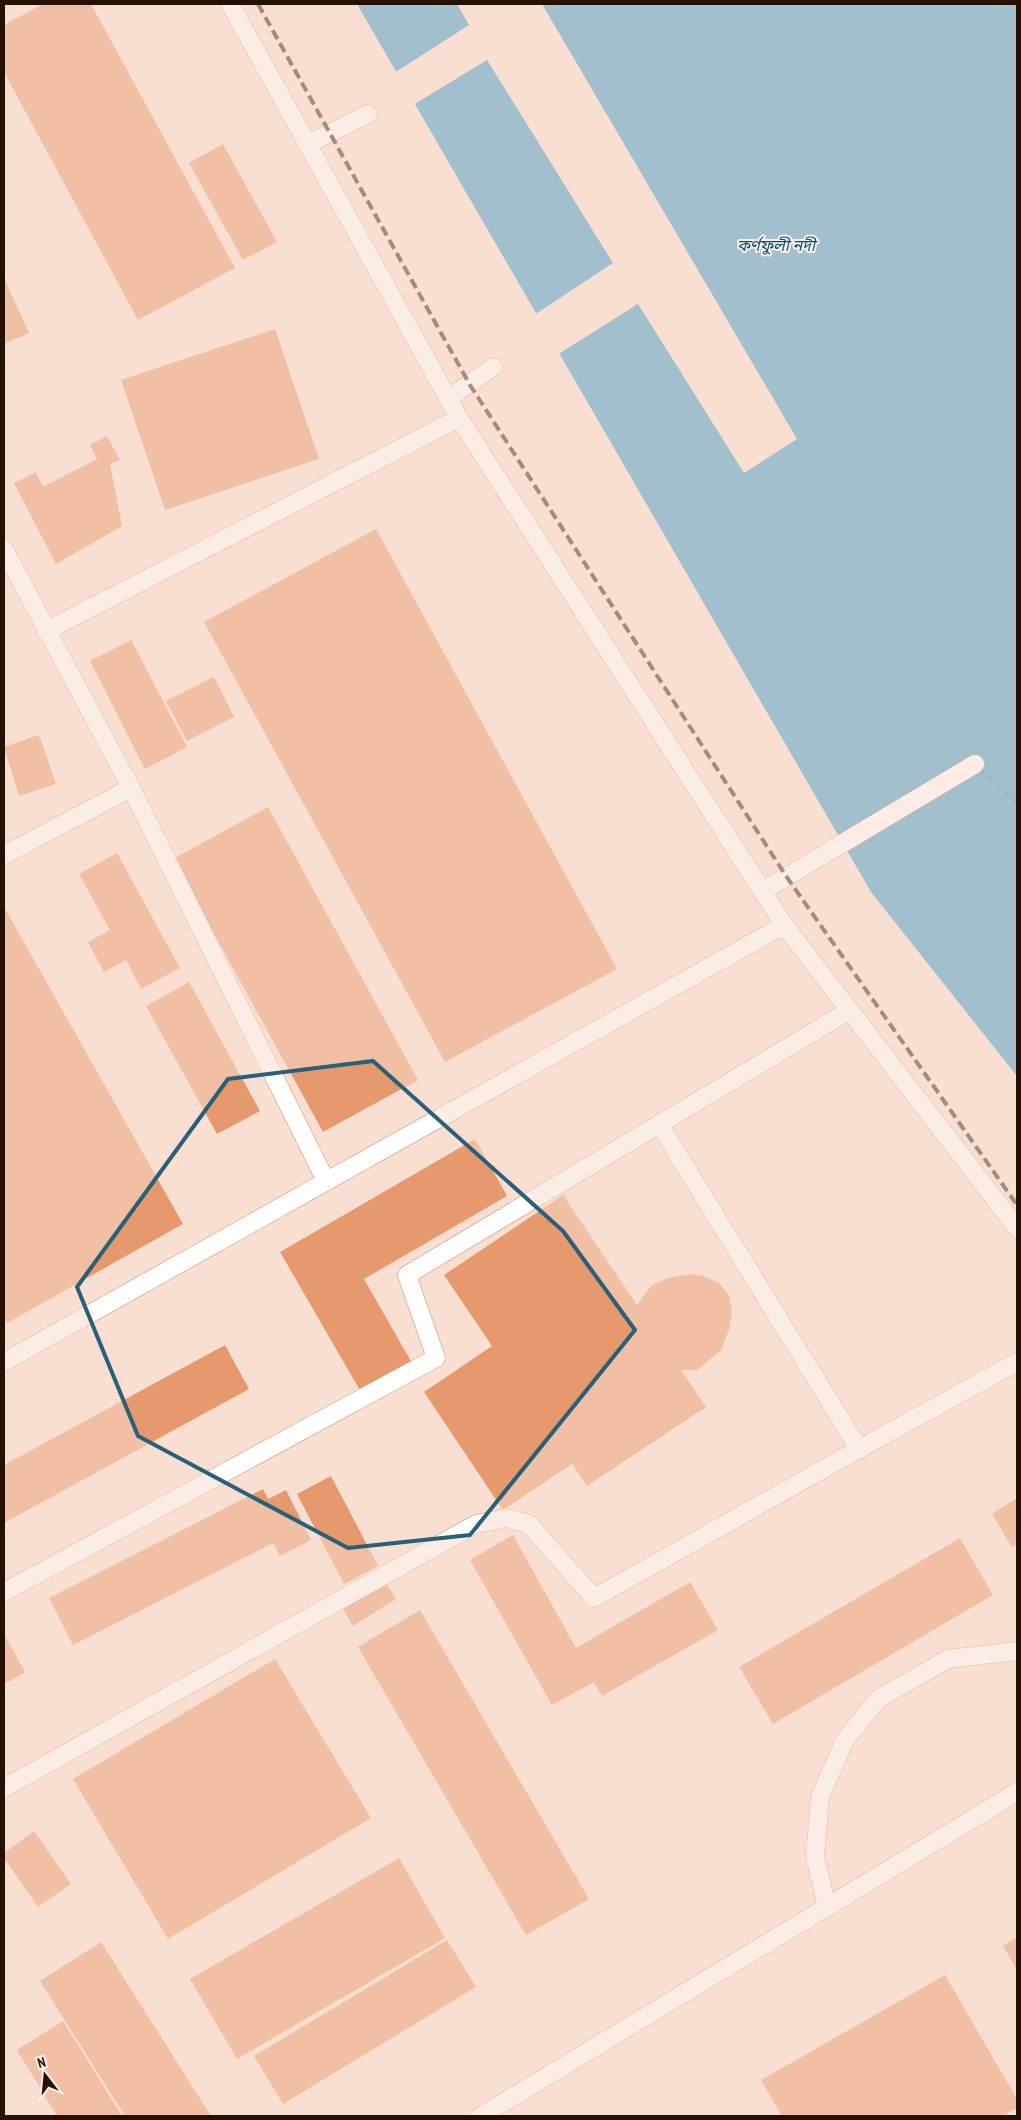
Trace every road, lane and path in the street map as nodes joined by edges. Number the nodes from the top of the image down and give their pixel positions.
1 (230, 4) edge
2 (368, 114) dead end
3 (308, 144) junction
4 (493, 367) dead end
5 (449, 398) junction
6 (459, 418) junction
7 (4, 549) edge
8 (46, 631) junction
9 (975, 764) dead end
10 (131, 788) junction
11 (4, 855) edge
12 (763, 890) junction
13 (784, 925) junction
14 (850, 1010) junction
15 (659, 1124) junction
16 (326, 1182) junction
17 (1017, 1228) edge
18 (4, 1362) edge
19 (1017, 1362) edge
20 (859, 1449) junction
21 (4, 1592) edge
22 (1017, 1651) edge
23 (4, 1788) edge
24 (1017, 1792) edge
25 (827, 1908) junction
26 (481, 2116) edge

1 - 3 lane
2 - 3 lane
3 - 5 lane
4 - 5 lane
5 - 6 lane
6 - 8 lane
6 - 12 lane
7 - 8 lane
8 - 10 lane
9 - 12 lane
10 - 11 lane
10 - 16 lane
12 - 13 lane
13 - 14 lane
13 - 16 lane
14 - 15 lane
14 - 17 lane
15 - 20 lane
15 - 21 lane
16 - 18 lane
19 - 20 lane
20 - 23 lane
22 - 25 lane
24 - 25 lane
25 - 26 lane

